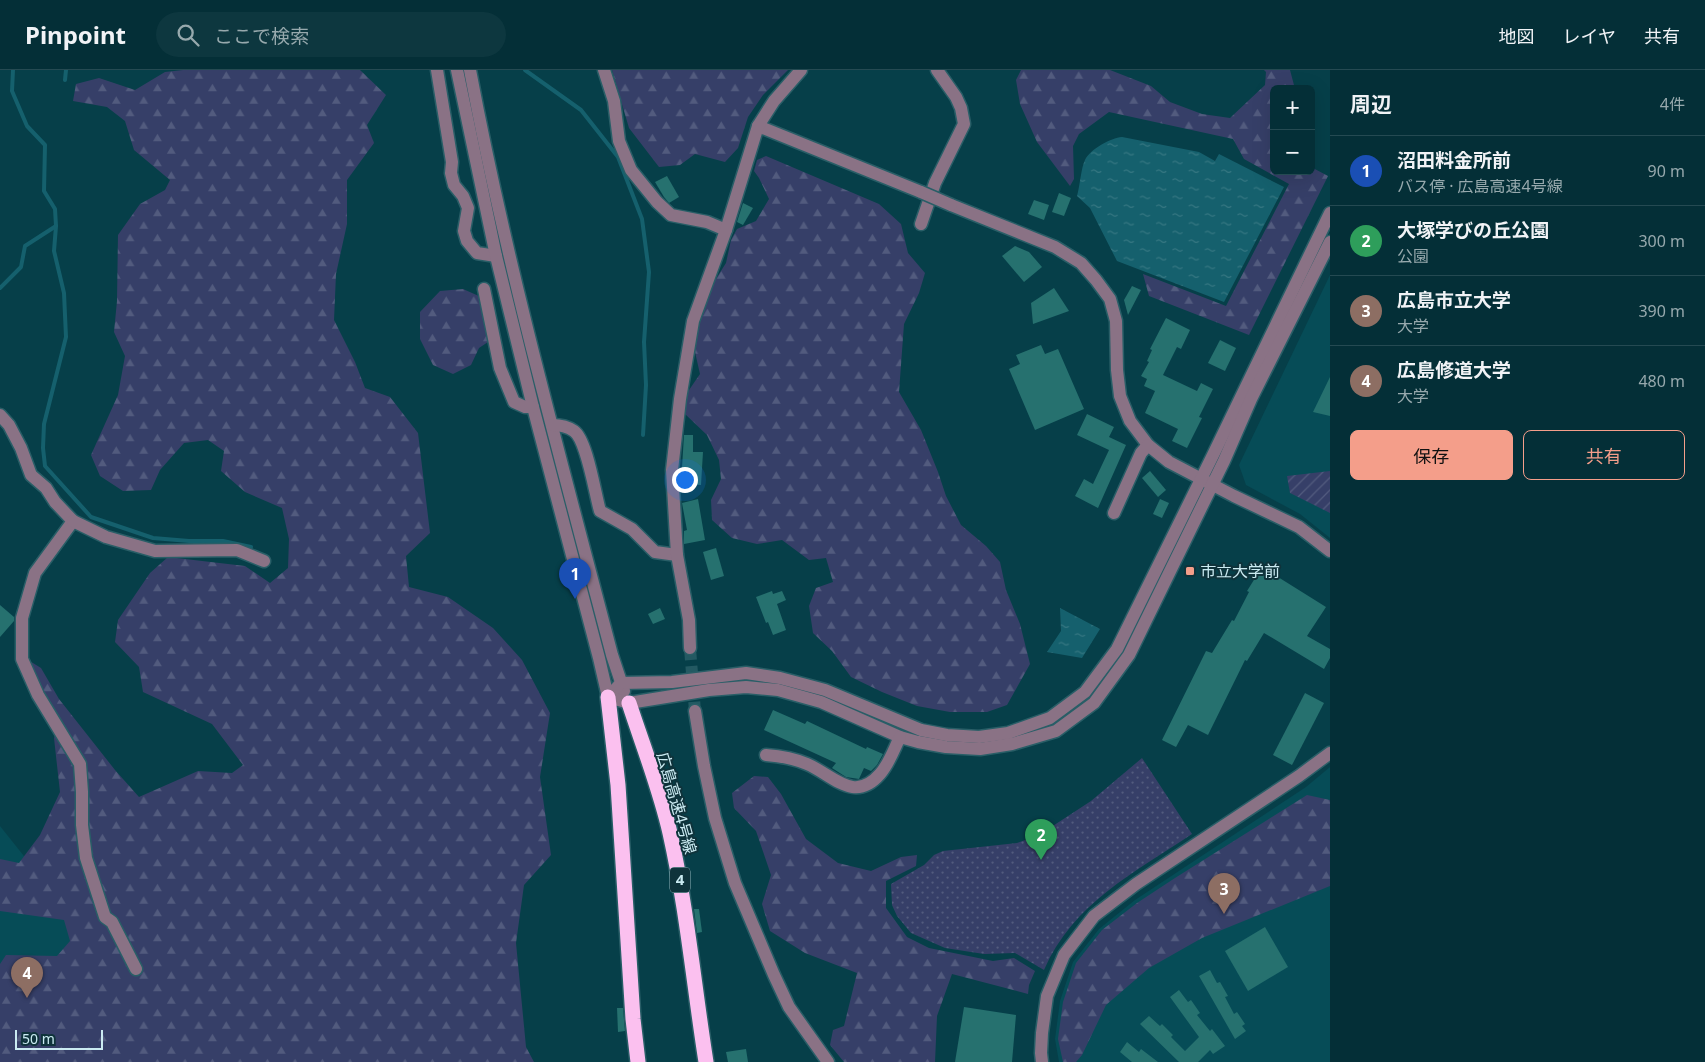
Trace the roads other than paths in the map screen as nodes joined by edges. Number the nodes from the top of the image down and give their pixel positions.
1 (437, 70) edge
2 (457, 70) edge
3 (470, 70) edge
4 (604, 70) edge
5 (801, 70) edge
6 (937, 70) edge
7 (758, 126) junction
8 (1330, 213) edge
9 (921, 224) dead end
10 (726, 230) junction
11 (1330, 242) edge
12 (496, 256) junction
13 (484, 289) dead end
14 (532, 407) junction
15 (0, 415) edge
16 (552, 425) junction
17 (1148, 445) junction
18 (1206, 482) junction
19 (1114, 513) dead end
20 (73, 521) junction
21 (1330, 551) edge
22 (677, 555) junction
23 (264, 561) dead end
24 (690, 648) tunnel mouth
25 (621, 684) junction
26 (608, 698) junction
27 (629, 703) junction
28 (696, 711) tunnel mouth
29 (900, 737) junction
30 (1330, 753) edge
31 (766, 754) dead end
32 (136, 969) dead end
33 (638, 1062) edge
34 (706, 1062) edge
35 (828, 1062) edge
36 (1042, 1062) edge

1 - 12 street
2 - 12 street
3 - 16 street
4 - 10 street
5 - 7 street
6 - 9 street
7 - 10 street
7 - 17 street, bridge
8 - 18 street
10 - 22 street
11 - 18 street
12 - 14 street
13 - 14 street
14 - 26 street
15 - 20 street
16 - 22 street
16 - 25 street
17 - 18 street
17 - 19 street
18 - 21 street
18 - 25 street
18 - 29 street
20 - 23 street
20 - 32 street
22 - 24 street
25 - 26 street
25 - 27 street
26 - 27 street
26 - 33 highway
27 - 29 street
27 - 34 highway, 広島高速4号線 / 4
28 - 35 street
29 - 31 street
30 - 36 street

